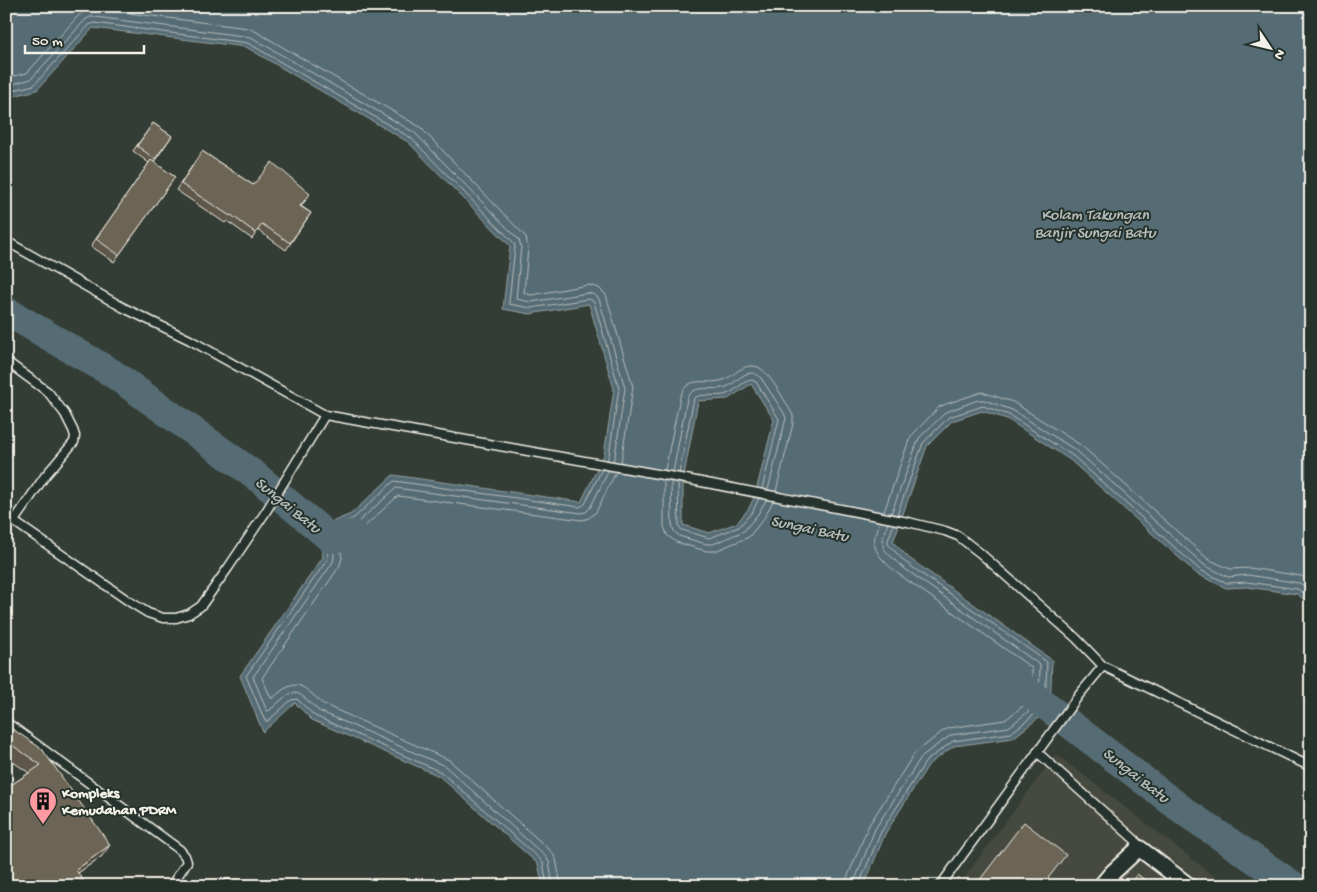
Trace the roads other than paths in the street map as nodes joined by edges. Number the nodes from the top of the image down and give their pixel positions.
1 (6, 241) edge
2 (6, 361) edge
3 (325, 415) junction
4 (6, 516) edge
5 (14, 521) junction
6 (1103, 666) junction
7 (6, 722) edge
8 (1037, 752) junction
9 (1311, 767) edge
10 (1139, 848) junction
11 (171, 886) edge
12 (222, 886) edge
13 (231, 886) edge
14 (940, 886) edge
15 (1101, 886) edge
16 (1189, 886) edge

1 - 3 lane
2 - 5 lane
3 - 5 lane
3 - 6 lane
4 - 5 lane
6 - 8 lane
6 - 9 lane
7 - 11 lane
8 - 10 lane
8 - 14 lane
10 - 15 street
10 - 16 street
12 - 13 lane

